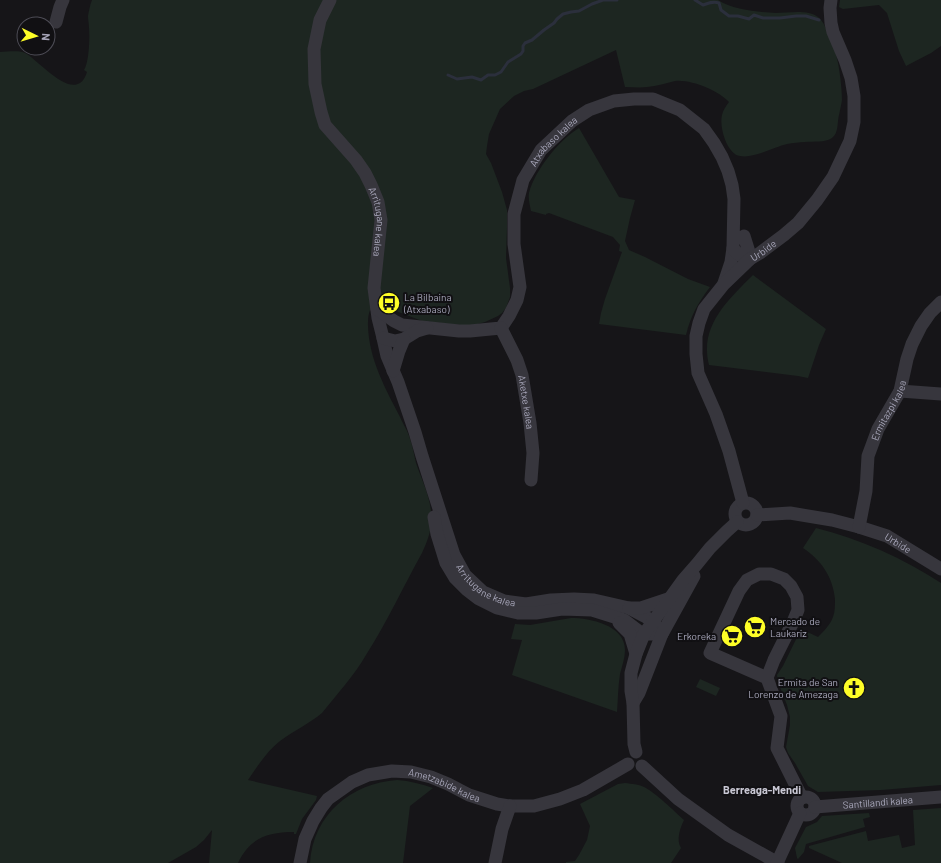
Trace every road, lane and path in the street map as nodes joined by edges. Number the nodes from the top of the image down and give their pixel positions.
1 (63, 0) edge
2 (330, 0) edge
3 (831, 0) edge
4 (56, 22) dead end
5 (734, 224) junction
6 (744, 236) junction
7 (771, 245) junction
8 (733, 248) junction
9 (750, 259) junction
10 (724, 284) junction
11 (941, 302) edge
12 (377, 309) junction
13 (402, 325) junction
14 (428, 328) junction
15 (501, 328) junction
16 (382, 338) junction
17 (404, 339) junction
18 (393, 371) junction
19 (900, 391) junction
20 (941, 394) edge
21 (422, 456) junction
22 (531, 480) dead end
23 (743, 503) junction
24 (757, 515) junction
25 (737, 522) junction
26 (859, 527) junction
27 (697, 564) junction
28 (941, 569) edge
29 (668, 599) junction
30 (629, 608) junction
31 (612, 616) junction
32 (653, 622) junction
33 (644, 634) junction
34 (662, 634) junction
35 (636, 654) junction
36 (767, 678) junction
37 (633, 703) junction
38 (636, 752) junction
39 (628, 764) junction
40 (642, 766) junction
41 (941, 797) edge
42 (802, 798) junction
43 (497, 804) junction
44 (510, 806) junction
45 (815, 807) junction
46 (800, 813) junction
47 (502, 829) junction
48 (300, 863) edge
49 (496, 863) edge
50 (777, 863) edge

1 - 4 street
2 - 12 street, Arritugane kalea
3 - 7 street, Urbide
5 - 6 street
5 - 8 street, Atxabaso kalea
5 - 15 street, Atxabaso kalea
6 - 7 street
6 - 9 street
7 - 9 street, Urbide
8 - 9 street
8 - 10 street, Atxabaso kalea
9 - 10 street, Urbide
10 - 23 street, Urbide
11 - 19 street, Ermitazpi kalea
12 - 13 street
12 - 16 street, Arritugane kalea
13 - 14 street
13 - 16 street
14 - 15 street
14 - 17 street
15 - 22 street, Aketxe kalea
16 - 17 street
16 - 18 street, Arritugane kalea
17 - 18 street
18 - 21 street, Arritugane kalea
19 - 20 street
19 - 26 street, Ermitazpi kalea
21 - 30 street, Arritugane kalea
21 - 31 street, Arritugane kalea
23 - 24 street
23 - 25 street
24 - 25 street
24 - 26 street, Urbide
25 - 27 street
26 - 28 street, Urbide
27 - 29 street
27 - 34 street
29 - 30 street
29 - 32 street
30 - 32 street
31 - 33 street, Arritugane kalea
31 - 35 street
32 - 33 street
32 - 34 street
33 - 34 street
33 - 35 street
34 - 37 street
35 - 37 street
36 - 36 street
36 - 42 street
37 - 38 street
38 - 39 street
38 - 40 street
39 - 40 street
39 - 44 street, Ametzabide kalea
40 - 50 street
41 - 45 street, Santillandi kalea
42 - 45 street
42 - 46 street
43 - 44 street, Ametzabide kalea
43 - 47 street
43 - 48 street, Ametzabide kalea
44 - 47 street
45 - 46 street
46 - 50 street
47 - 49 street

